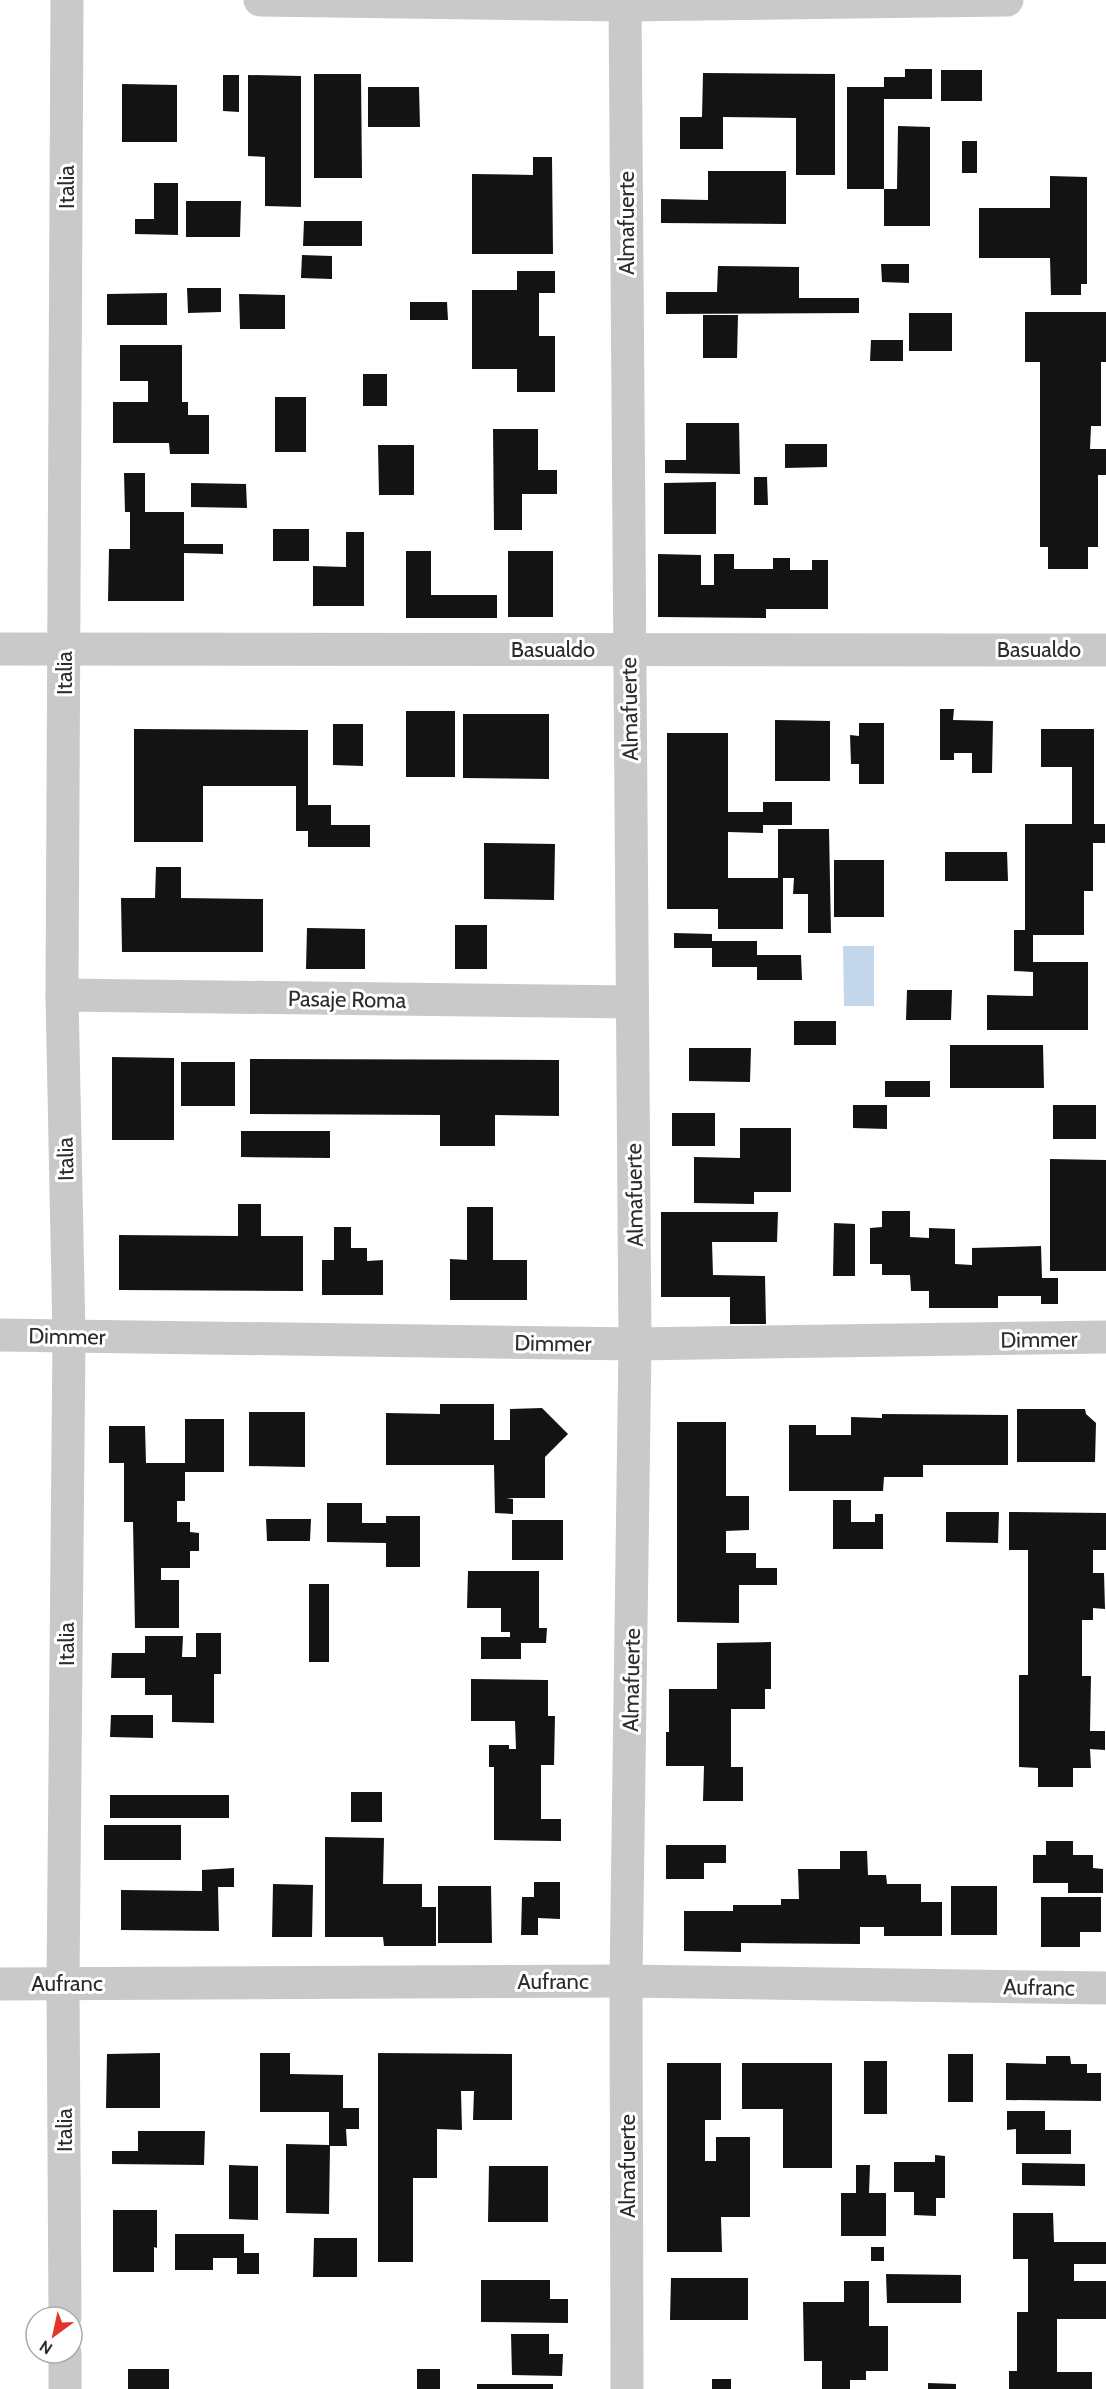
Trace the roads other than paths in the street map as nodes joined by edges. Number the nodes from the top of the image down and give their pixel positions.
1 (67, 0) edge
2 (260, 0) edge
3 (1007, 0) edge
4 (625, 2) edge
5 (64, 648) junction
6 (0, 649) edge
7 (628, 649) junction
8 (1106, 650) edge
9 (62, 996) junction
10 (632, 1002) junction
11 (0, 1335) edge
12 (69, 1336) junction
13 (1106, 1337) edge
14 (635, 1344) junction
15 (626, 1981) junction
16 (63, 1983) junction
17 (0, 1984) edge
18 (1106, 1988) edge
19 (65, 2305) edge
20 (65, 2365) edge
21 (65, 2389) edge
22 (627, 2389) edge

1 - 5 street, Italia
2 - 4 street
3 - 4 street
4 - 7 street, Almafuerte
5 - 6 street, Basualdo
5 - 7 street, Basualdo
5 - 9 street, Italia
7 - 8 street, Basualdo
7 - 10 street, Almafuerte
9 - 10 street, Pasaje Roma
9 - 12 street, Italia
10 - 14 street, Almafuerte
11 - 12 street, Dimmer
12 - 14 street, Dimmer
12 - 16 street, Italia
13 - 14 street, Dimmer
14 - 15 street, Almafuerte
15 - 16 street, Aufranc
15 - 18 street, Aufranc
15 - 22 street, Almafuerte
16 - 17 street, Aufranc
16 - 19 street, Italia
20 - 21 street

